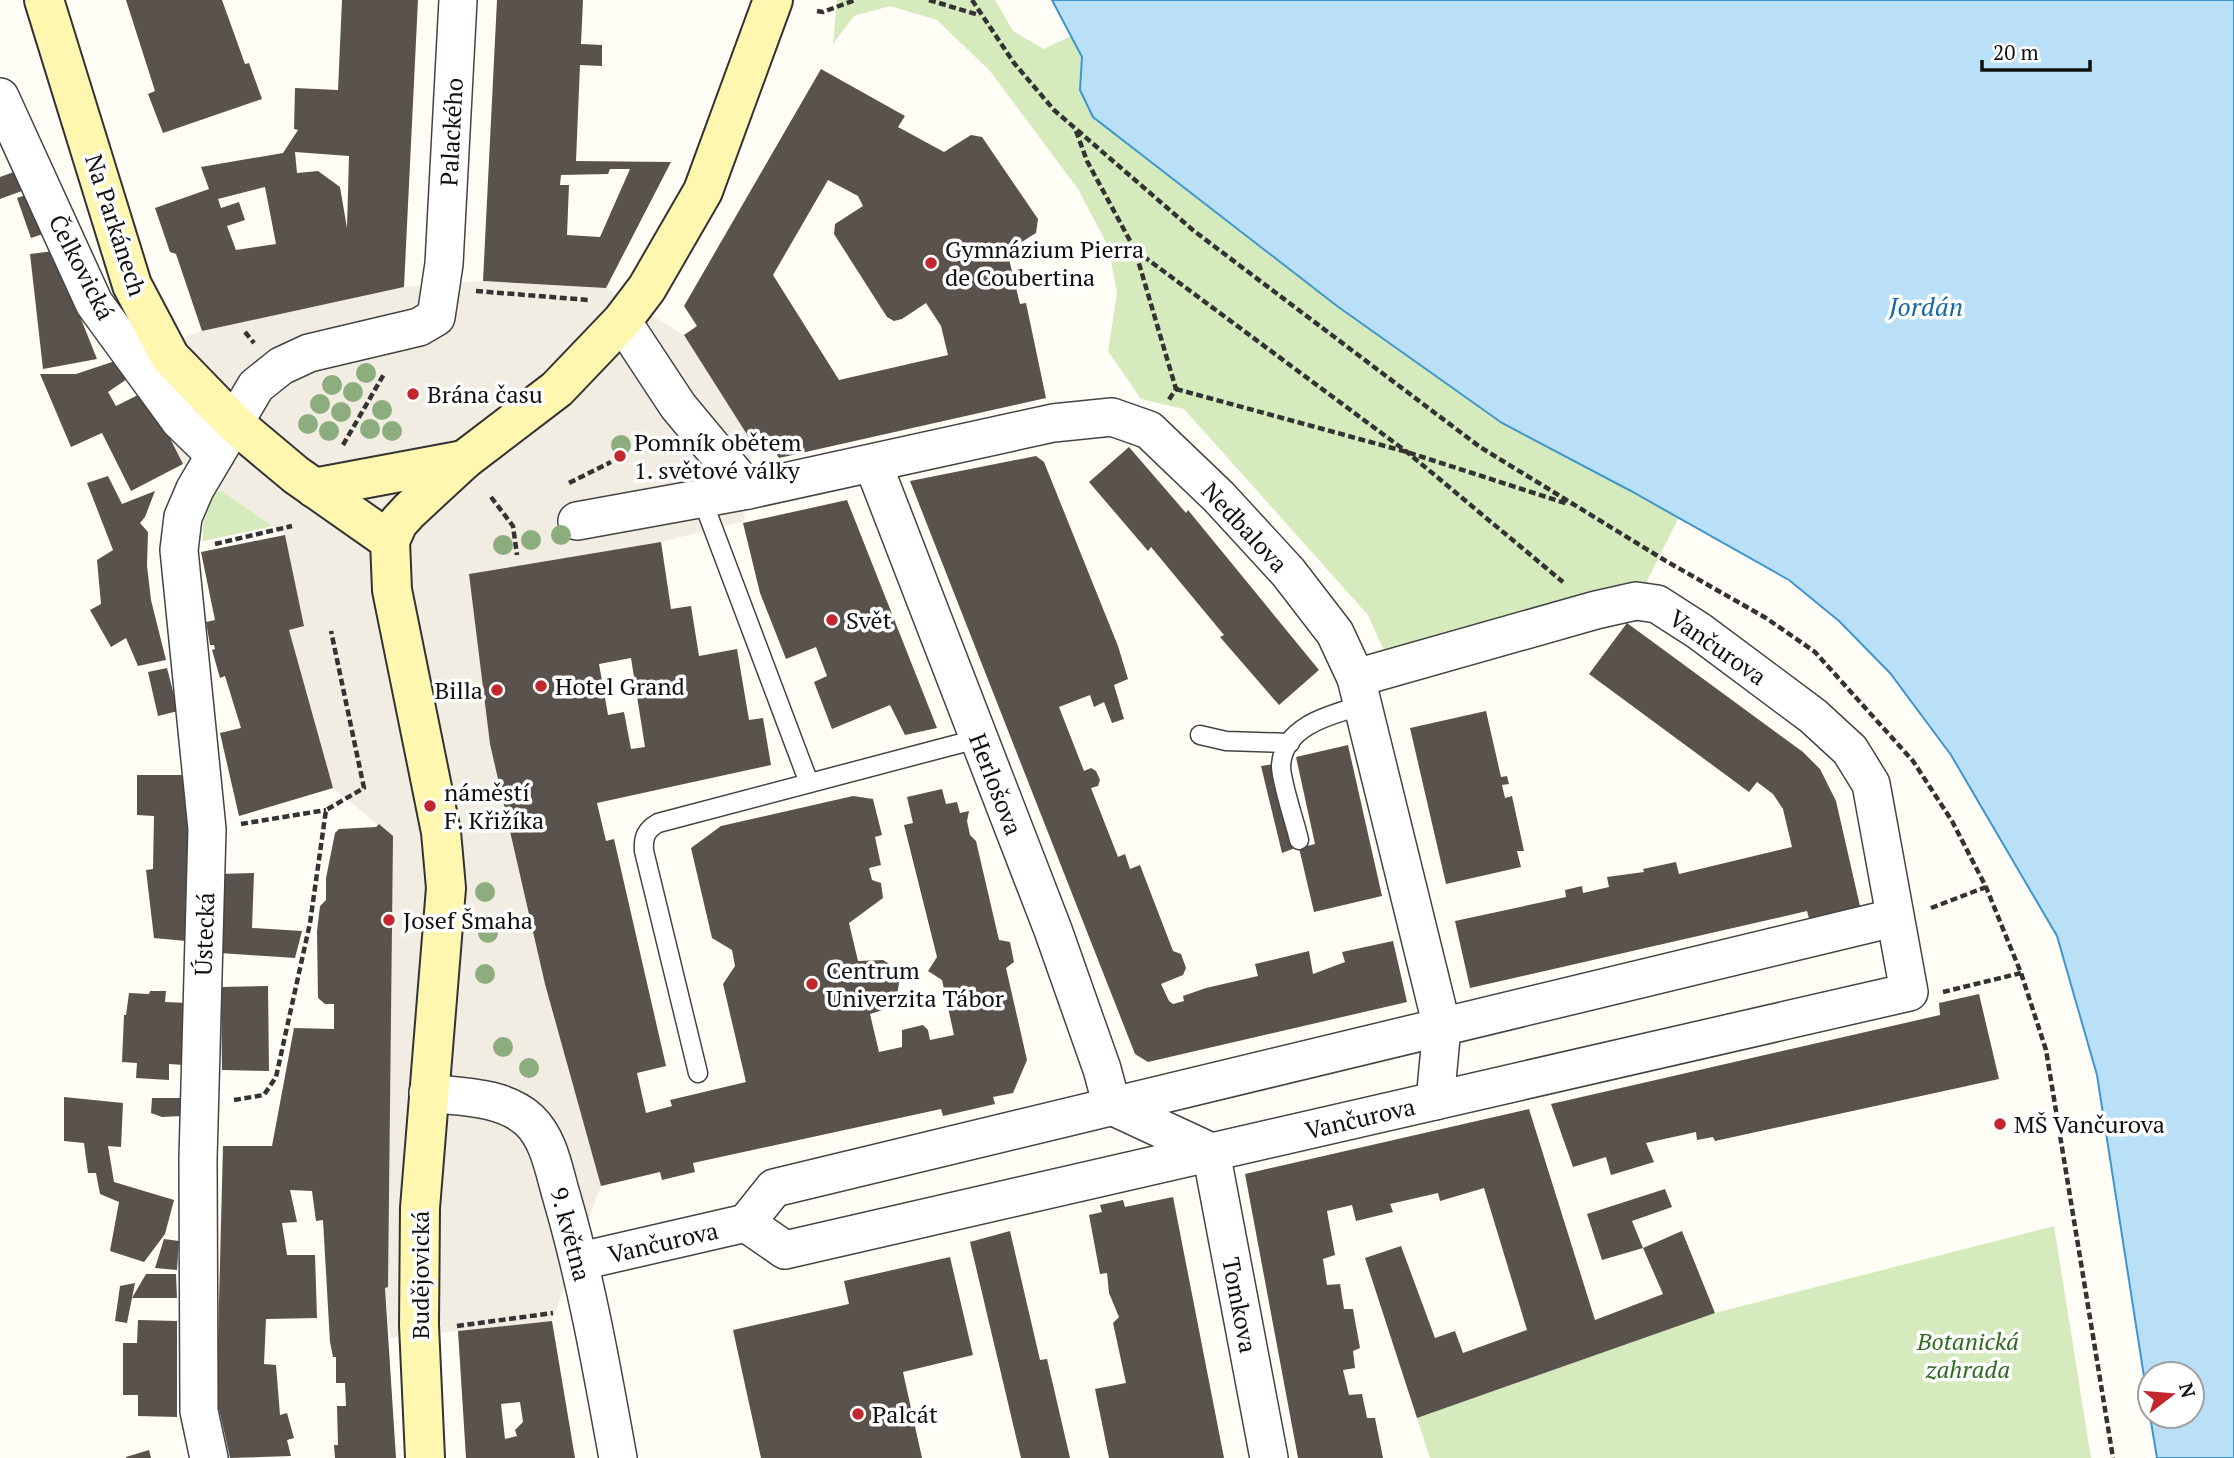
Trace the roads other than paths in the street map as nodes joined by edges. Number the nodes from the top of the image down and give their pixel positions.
1 (44, 0) edge
2 (458, 0) edge
3 (773, 0) edge
4 (0, 97) edge
5 (629, 313) junction
6 (225, 440) junction
7 (464, 460) junction
8 (873, 464) junction
9 (314, 488) junction
10 (748, 490) junction
11 (702, 499) junction
12 (577, 521) dead end
13 (390, 541) junction
14 (1360, 692) junction
15 (1200, 735) dead end
16 (977, 738) junction
17 (1290, 743) junction
18 (809, 783) junction
19 (1299, 840) dead end
20 (1893, 918) junction
21 (1442, 1027) junction
22 (698, 1073) dead end
23 (428, 1093) junction
24 (1435, 1101) junction
25 (1112, 1106) junction
26 (1211, 1152) junction
27 (746, 1223) junction
28 (580, 1261) junction
29 (209, 1458) edge
30 (425, 1458) edge
31 (618, 1458) edge
32 (1269, 1458) edge

1 - 6 main road, Na Parkánech
2 - 6 street, Palackého
3 - 5 main road
4 - 6 street, Čelkovická
5 - 7 main road
5 - 10 street
6 - 9 main road
6 - 29 street, Ústecká
7 - 9 main road
7 - 13 main road
8 - 10 street, Nedbalova
8 - 14 street, Nedbalova
8 - 16 street, Herlošova
9 - 13 main road
10 - 11 street
11 - 12 street
11 - 18 lane
13 - 23 main road
14 - 17 lane
14 - 20 street, Vančurova
14 - 21 street, Nedbalova
15 - 17 lane
16 - 18 lane
16 - 25 street, Herlošova
17 - 19 lane
18 - 22 lane
20 - 21 street, Vančurova
20 - 24 street, Vančurova
21 - 24 street, Nedbalova
21 - 25 street, Vančurova
23 - 28 street, 9. května
23 - 30 main road, Budějovická
24 - 26 street, Vančurova
25 - 26 street
25 - 27 street, Vančurova
26 - 27 street, Vančurova
26 - 32 street, Tomkova
27 - 28 street, Vančurova
28 - 31 street, 9. května

